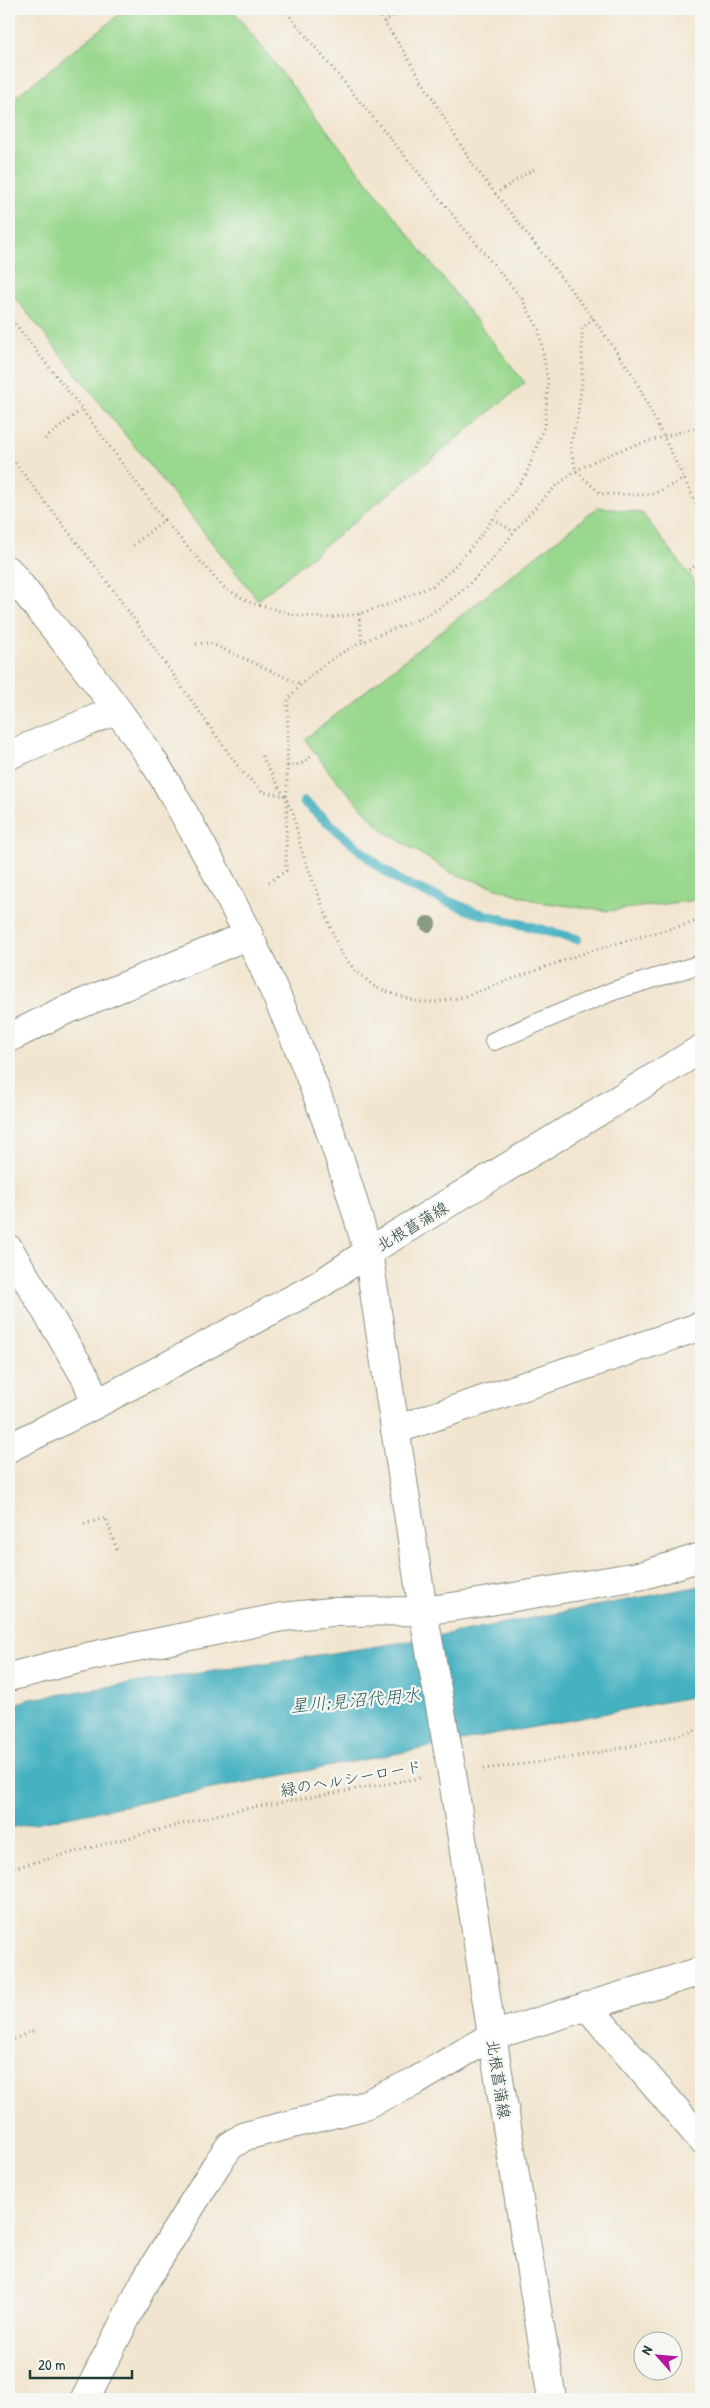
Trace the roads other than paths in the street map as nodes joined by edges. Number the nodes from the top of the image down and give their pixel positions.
1 (9, 571) edge
2 (116, 710) junction
3 (9, 755) edge
4 (249, 935) junction
5 (701, 964) edge
6 (9, 1038) edge
7 (494, 1041) dead end
8 (701, 1049) edge
9 (9, 1249) edge
10 (368, 1252) junction
11 (701, 1326) edge
12 (96, 1404) junction
13 (395, 1430) junction
14 (9, 1448) edge
15 (701, 1557) edge
16 (424, 1619) junction
17 (9, 1677) edge
18 (701, 1971) edge
19 (587, 2006) junction
20 (492, 2036) junction
21 (701, 2139) edge
22 (85, 2399) edge
23 (552, 2399) edge

1 - 2 street
2 - 3 street
2 - 4 street
4 - 6 street
4 - 10 street
5 - 7 lane
8 - 10 street, 北根菖蒲線
9 - 12 street
10 - 12 street
10 - 13 street, 北根菖蒲線
11 - 13 street
12 - 14 street
13 - 16 street, 北根菖蒲線
15 - 16 street
16 - 17 street
16 - 20 street, 北根菖蒲線
18 - 19 street
19 - 20 street
19 - 21 street
20 - 22 street
20 - 23 street, 北根菖蒲線

